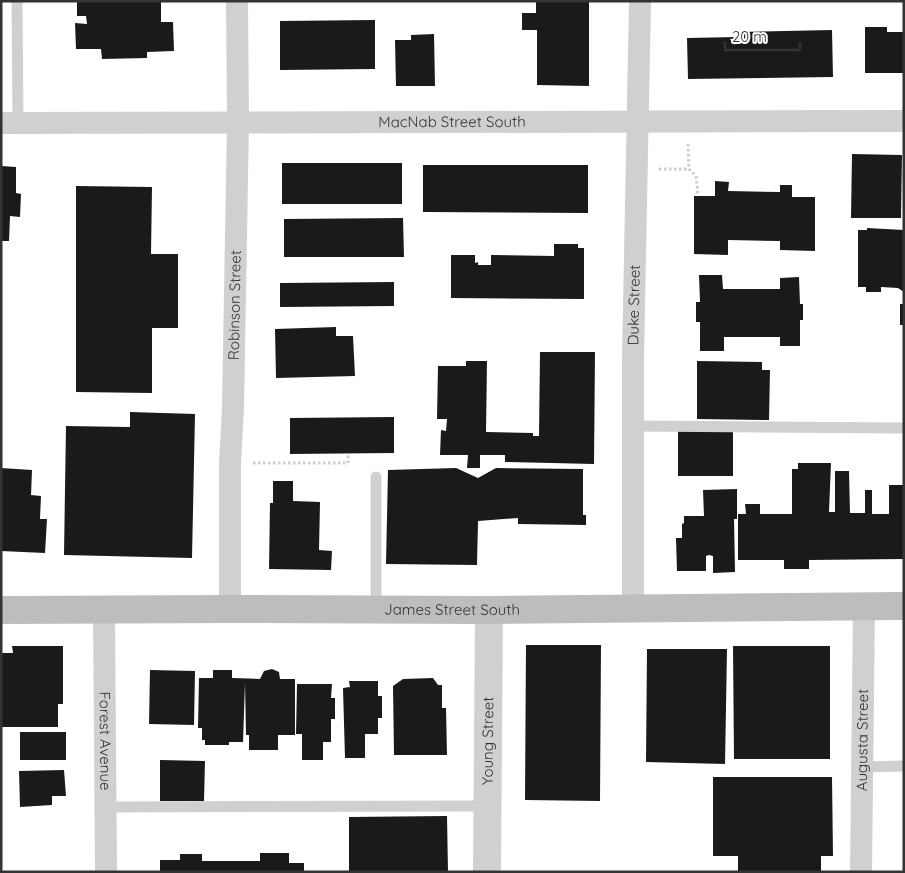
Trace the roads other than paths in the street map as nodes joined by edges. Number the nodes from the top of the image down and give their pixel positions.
1 (17, 1) edge
2 (237, 1) edge
3 (640, 1) edge
4 (238, 122) junction
5 (639, 122) junction
6 (904, 122) edge
7 (10, 124) edge
8 (634, 426) junction
9 (904, 428) edge
10 (376, 477) dead end
11 (864, 606) junction
12 (904, 606) edge
13 (230, 609) junction
14 (633, 609) junction
15 (1, 610) edge
16 (376, 610) junction
17 (489, 610) junction
18 (104, 611) junction
19 (904, 766) edge
20 (862, 767) junction
21 (488, 806) junction
22 (106, 807) junction
23 (106, 872) edge
24 (487, 872) edge
25 (861, 872) edge

1 - 7 lane
2 - 4 street, Robinson Street
3 - 5 street, Duke Street
4 - 5 street, MacNab Street South
4 - 7 street, MacNab Street South
4 - 13 street, Robinson Street
5 - 6 street, MacNab Street South
5 - 8 street, Duke Street
8 - 9 lane
8 - 14 street, Duke Street
10 - 16 lane
11 - 12 main road, James Street South
11 - 14 main road, James Street South
11 - 20 street, Augusta Street
13 - 16 main road, James Street South
13 - 18 main road, James Street South
14 - 17 main road, James Street South
15 - 18 main road, James Street South
16 - 17 main road, James Street South
17 - 21 street, Young Street
18 - 22 street, Forest Avenue
19 - 20 lane
20 - 25 street, Augusta Street
21 - 22 lane
21 - 24 street, Young Street
22 - 23 street, Forest Avenue

